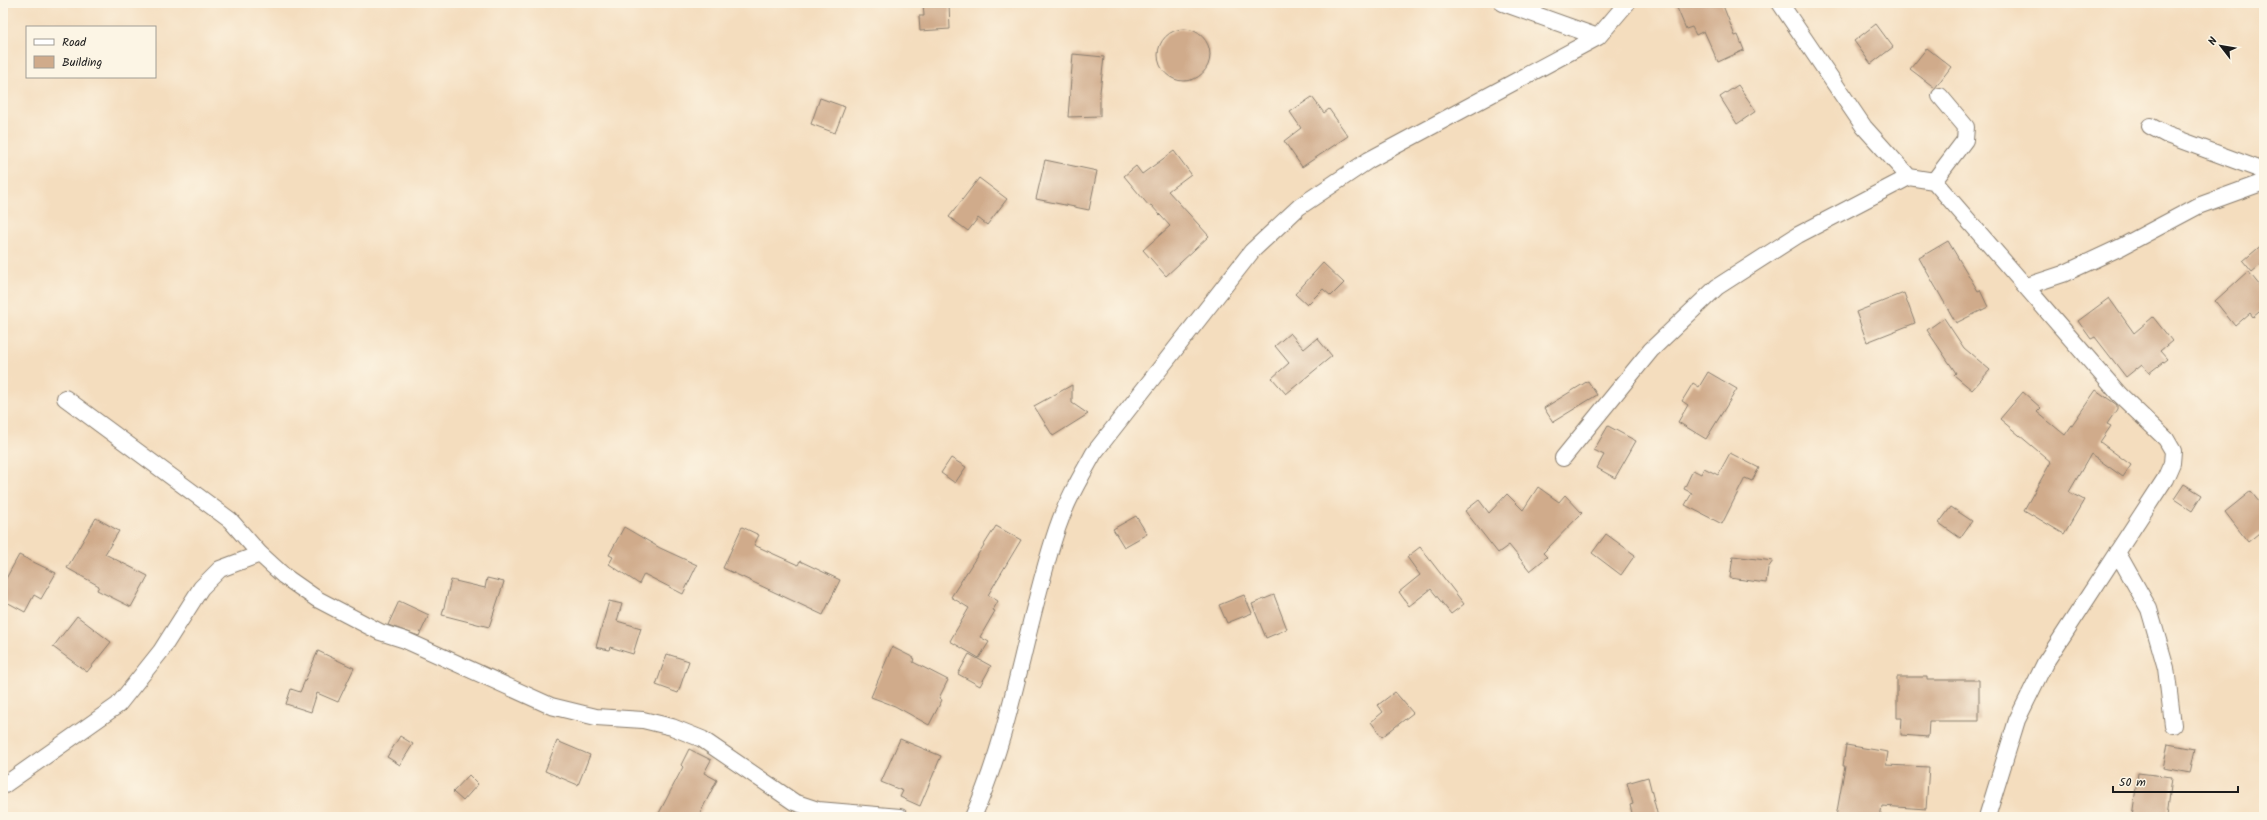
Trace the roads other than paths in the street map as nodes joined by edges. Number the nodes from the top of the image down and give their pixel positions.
1 (1503, 3) edge
2 (1627, 3) edge
3 (1780, 3) edge
4 (1598, 37) junction
5 (1940, 96) dead end
6 (2150, 126) dead end
7 (2264, 171) edge
8 (1909, 176) junction
9 (1934, 181) junction
10 (2264, 182) edge
11 (2027, 286) junction
12 (65, 398) dead end
13 (1563, 458) dead end
14 (2117, 552) junction
15 (260, 554) junction
16 (2173, 725) dead end
17 (3, 786) edge
18 (978, 815) edge
19 (900, 817) edge
20 (1987, 817) edge

1 - 4 street
2 - 4 street
3 - 8 street
4 - 18 street
5 - 9 street
6 - 7 street
8 - 9 street
8 - 13 street
9 - 11 street
10 - 11 street
11 - 14 street
12 - 15 street
14 - 16 street
14 - 20 street
15 - 17 street
15 - 19 street

